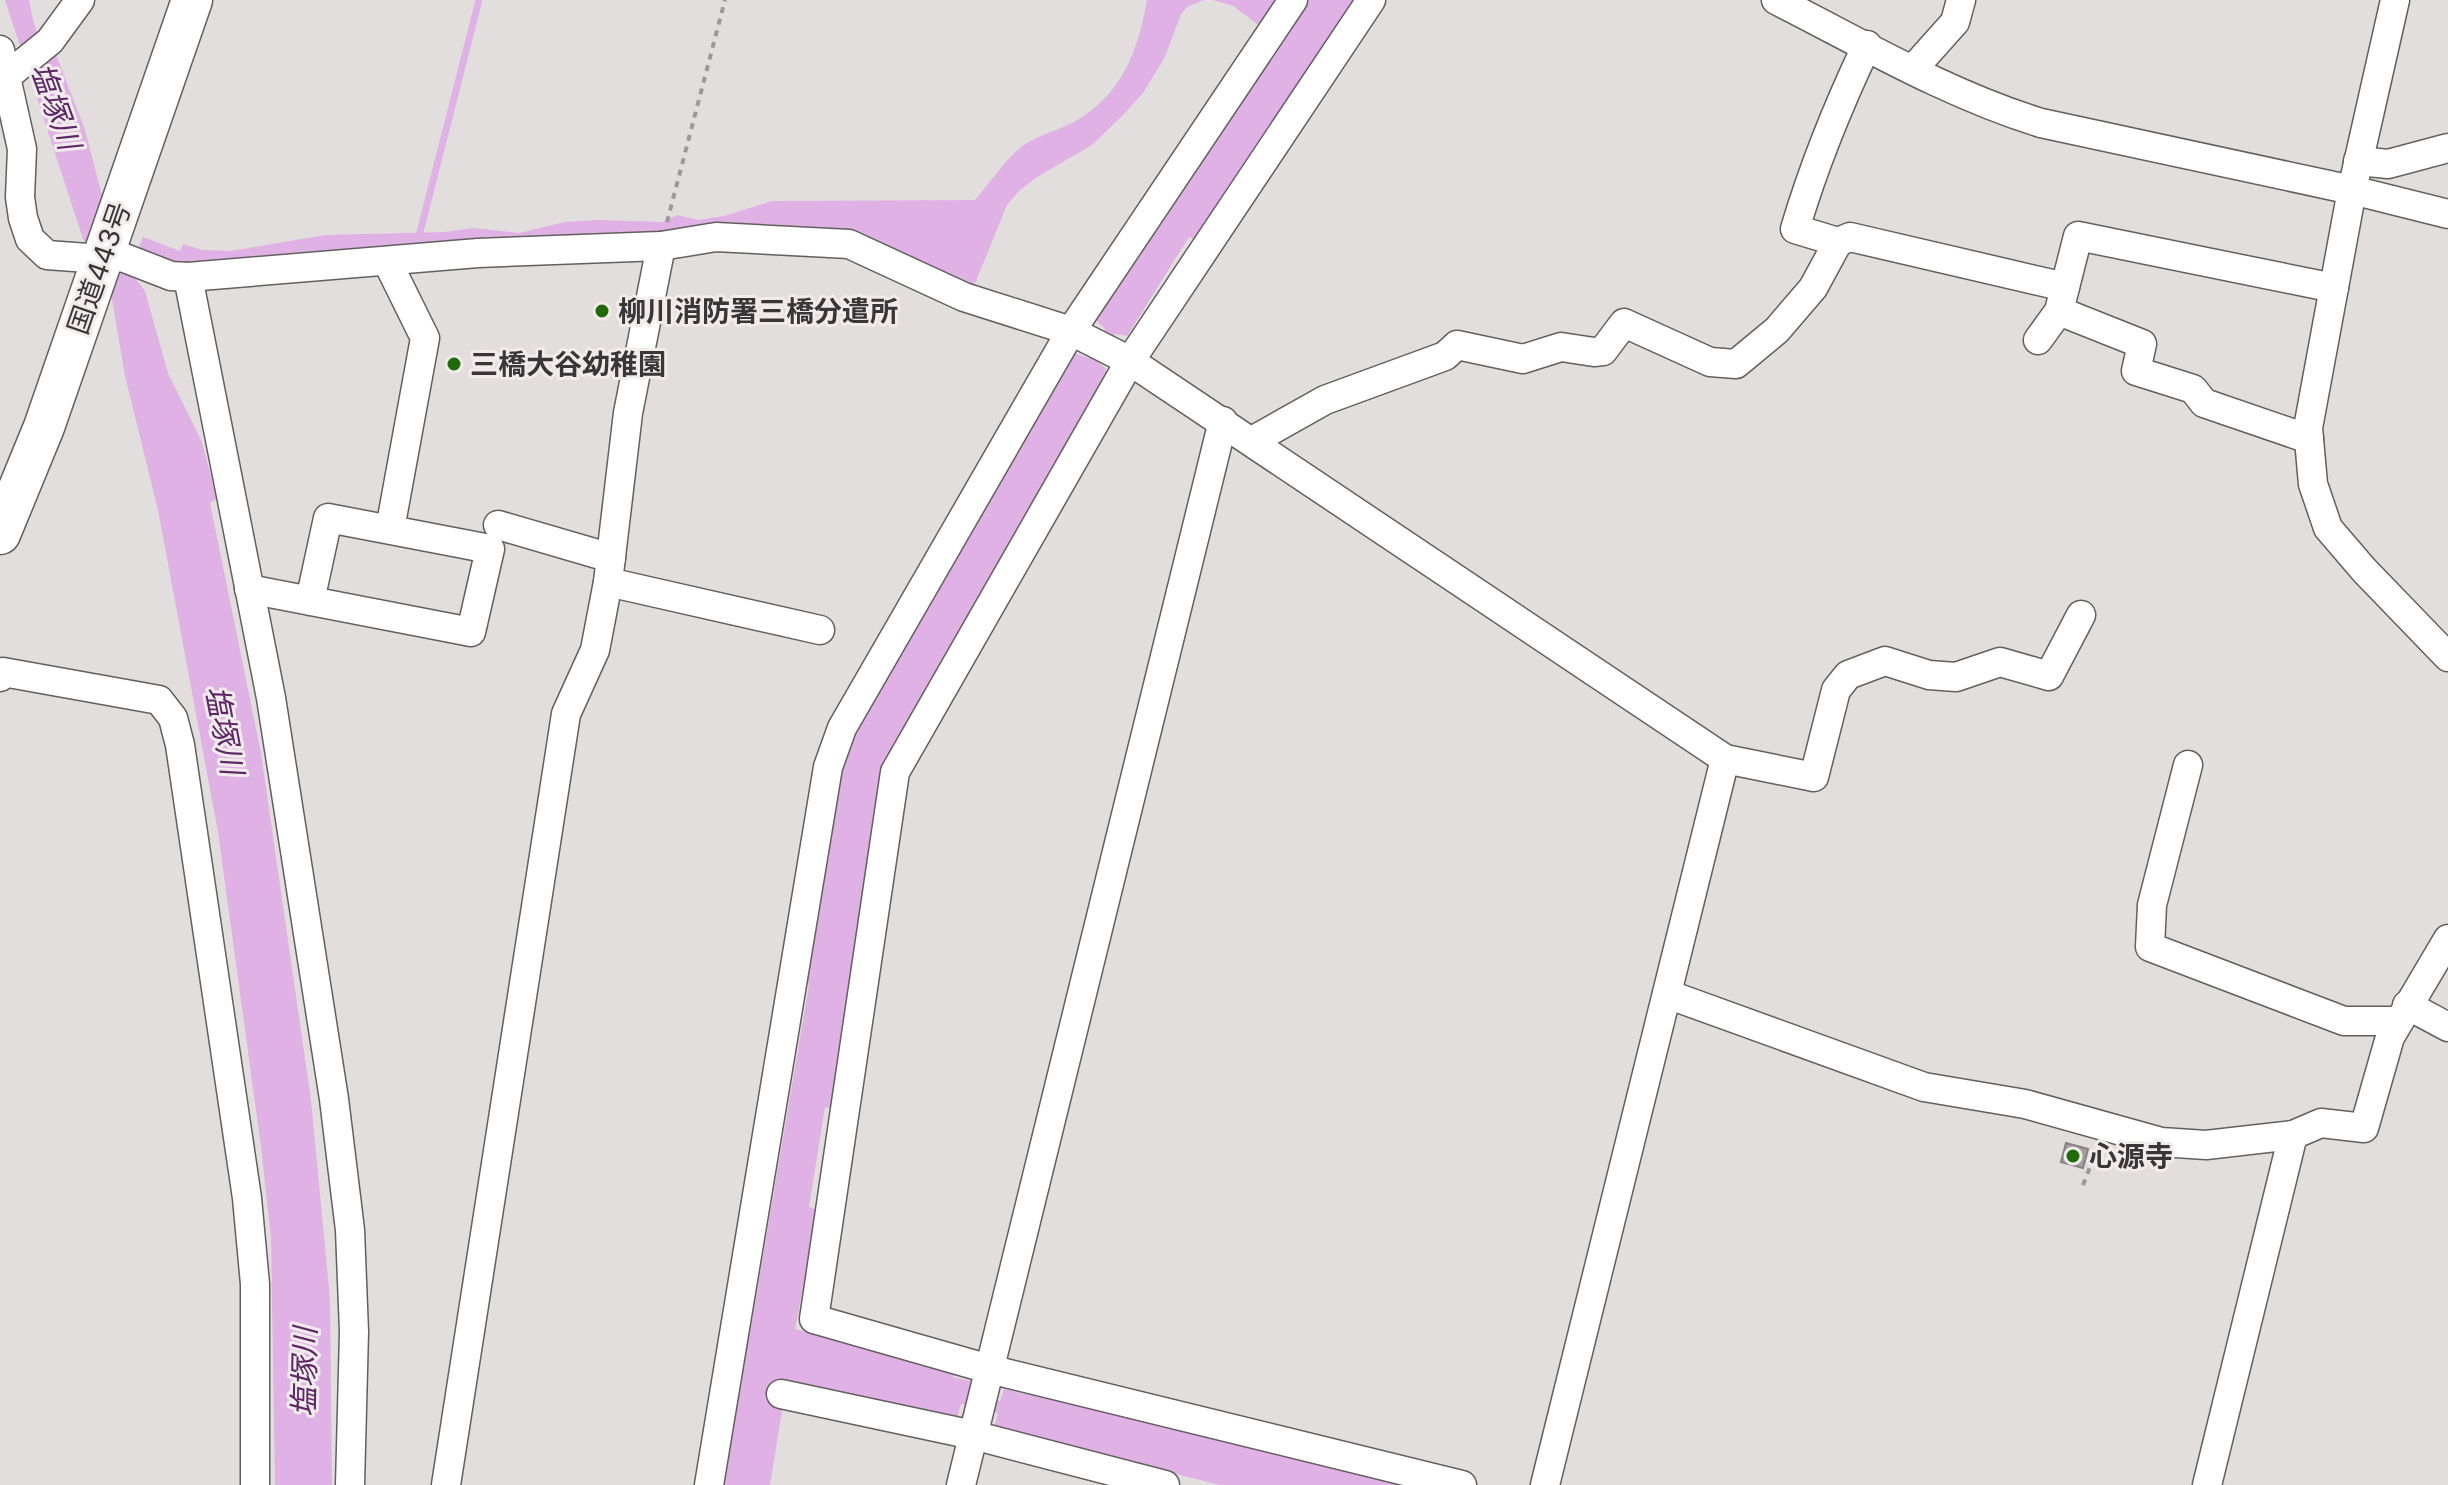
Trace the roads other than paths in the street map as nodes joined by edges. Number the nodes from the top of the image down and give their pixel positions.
1 (80, 0) edge
2 (192, 0) edge
3 (1293, 0) edge
4 (1371, 0) edge
5 (1776, 0) edge
6 (1961, 0) edge
7 (2395, 0) edge
8 (1867, 45) junction
9 (8, 66) edge
10 (1913, 69) junction
11 (2448, 148) edge
12 (2358, 161) junction
13 (2352, 190) junction
14 (2448, 214) edge
15 (11, 221) edge
16 (1838, 242) junction
17 (661, 246) junction
18 (95, 248) junction
19 (387, 261) junction
20 (180, 276) junction
21 (2334, 288) junction
22 (2062, 299) junction
23 (1071, 331) junction
24 (2038, 340) dead end
25 (1130, 361) junction
26 (1223, 421) junction
27 (2309, 439) junction
28 (1252, 441) junction
29 (498, 525) dead end
30 (390, 529) junction
31 (0, 534) edge
32 (610, 570) junction
33 (249, 589) junction
34 (310, 601) junction
35 (2081, 615) dead end
36 (2412, 620) junction
37 (820, 630) dead end
38 (2448, 632) edge
39 (2448, 657) edge
40 (0, 677) edge
41 (1725, 759) junction
42 (2188, 765) dead end
43 (2448, 939) edge
44 (1667, 994) junction
45 (2403, 1013) junction
46 (2448, 1027) edge
47 (2293, 1135) junction
48 (989, 1369) junction
49 (781, 1394) dead end
50 (973, 1435) junction
51 (255, 1485) edge
52 (350, 1485) edge
53 (446, 1485) edge
54 (709, 1485) edge
55 (961, 1485) edge
56 (1165, 1485) edge
57 (1462, 1485) edge
58 (1545, 1485) edge
59 (2207, 1485) edge

1 - 9 street
2 - 18 highway, 国道443号
3 - 23 street
4 - 25 street
5 - 8 street
6 - 10 street
7 - 12 street
8 - 10 street
8 - 16 street
9 - 15 street
10 - 13 street
11 - 12 street
12 - 13 street
13 - 14 street
13 - 21 street
15 - 18 street
16 - 22 street
16 - 28 street
17 - 19 street
17 - 23 street
17 - 32 street
18 - 20 street
18 - 31 highway, 国道443号
19 - 20 street
19 - 30 street
20 - 33 street
21 - 22 street
21 - 27 street
22 - 24 street
22 - 27 street
23 - 25 street
23 - 54 street
25 - 26 street
25 - 48 street
26 - 28 street
26 - 48 street
27 - 36 street
28 - 41 street
29 - 32 street
30 - 34 street
30 - 34 street
32 - 37 street
32 - 53 street
33 - 34 street
33 - 52 street
35 - 41 street
36 - 38 street
36 - 39 street
40 - 51 street
41 - 44 street
42 - 45 street
43 - 45 street
44 - 47 street
44 - 58 street
45 - 46 street
45 - 47 street
47 - 59 street
48 - 50 street
48 - 57 street
49 - 50 street
50 - 55 street
50 - 56 street

